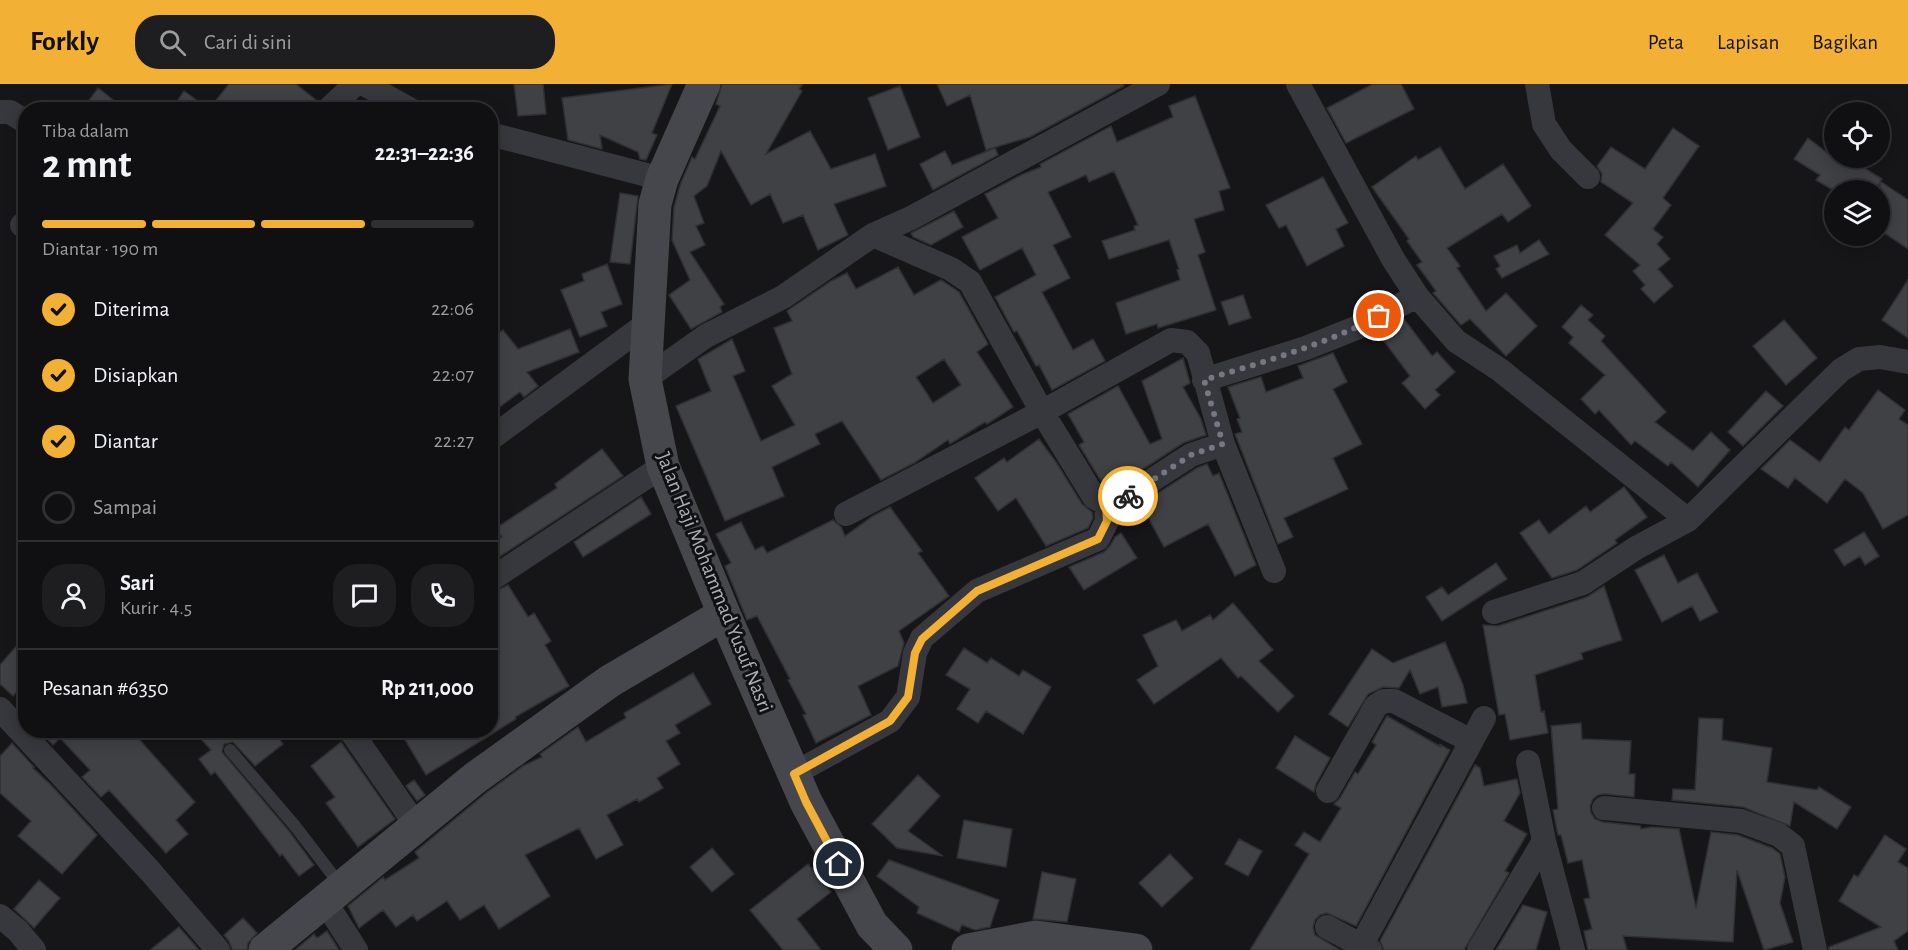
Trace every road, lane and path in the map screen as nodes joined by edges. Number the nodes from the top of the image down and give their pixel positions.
1 (354, 84) edge
2 (364, 84) edge
3 (704, 84) edge
4 (1158, 84) edge
5 (1298, 84) edge
6 (1537, 84) edge
7 (336, 102) edge
8 (397, 102) edge
9 (0, 112) edge
10 (18, 117) edge
11 (498, 136) edge
12 (1588, 177) dead end
13 (662, 179) junction
14 (873, 235) junction
15 (1417, 296) junction
16 (649, 322) junction
17 (1908, 362) edge
18 (645, 379) junction
19 (1204, 380) junction
20 (1042, 412) junction
21 (498, 434) edge
22 (1223, 444) junction
23 (663, 466) junction
24 (1106, 504) junction
25 (846, 514) dead end
26 (1688, 520) junction
27 (1274, 571) dead end
28 (498, 575) edge
29 (1494, 612) dead end
30 (724, 614) junction
31 (0, 709) edge
32 (1484, 718) dead end
33 (18, 728) edge
34 (27, 738) edge
35 (356, 738) edge
36 (1471, 741) junction
37 (230, 750) dead end
38 (1528, 762) dead end
39 (794, 774) junction
40 (1328, 791) dead end
41 (1604, 808) dead end
42 (416, 825) junction
43 (1544, 842) junction
44 (332, 893) junction
45 (0, 916) edge
46 (1327, 927) dead end
47 (1366, 948) edge
48 (34, 950) edge
49 (218, 950) edge
50 (264, 950) edge
51 (356, 950) edge
52 (896, 950) edge
53 (968, 950) edge
54 (1136, 950) edge
55 (1479, 950) edge
56 (1573, 950) edge
57 (1815, 950) edge

1 - 7 street
2 - 8 street
3 - 13 street, Jalan Haji Mohammad Yusuf Nasri
4 - 14 street
5 - 15 street
6 - 12 street
9 - 10 street
11 - 13 street
13 - 16 street, Jalan Haji Mohammad Yusuf Nasri
14 - 18 street
14 - 20 street
15 - 19 street
15 - 26 street
16 - 18 street, Jalan Haji Mohammad Yusuf Nasri
16 - 21 street
17 - 26 street
18 - 23 street, Jalan Haji Mohammad Yusuf Nasri
19 - 20 street
19 - 22 street
20 - 24 street
20 - 25 street
22 - 24 street
22 - 27 street
23 - 28 street
23 - 30 street, Jalan Haji Mohammad Yusuf Nasri
24 - 39 street
26 - 29 street
30 - 39 street, Jalan Haji Mohammad Yusuf Nasri
30 - 42 street
31 - 33 street
32 - 36 street
34 - 49 street
35 - 42 street
36 - 40 street
36 - 47 street
37 - 44 lane
38 - 43 street
39 - 52 street, Jalan Haji Mohammad Yusuf Nasri
41 - 57 street
42 - 44 street
43 - 55 street
43 - 56 street
44 - 50 street
44 - 51 street
45 - 48 street
46 - 47 street
53 - 54 street

